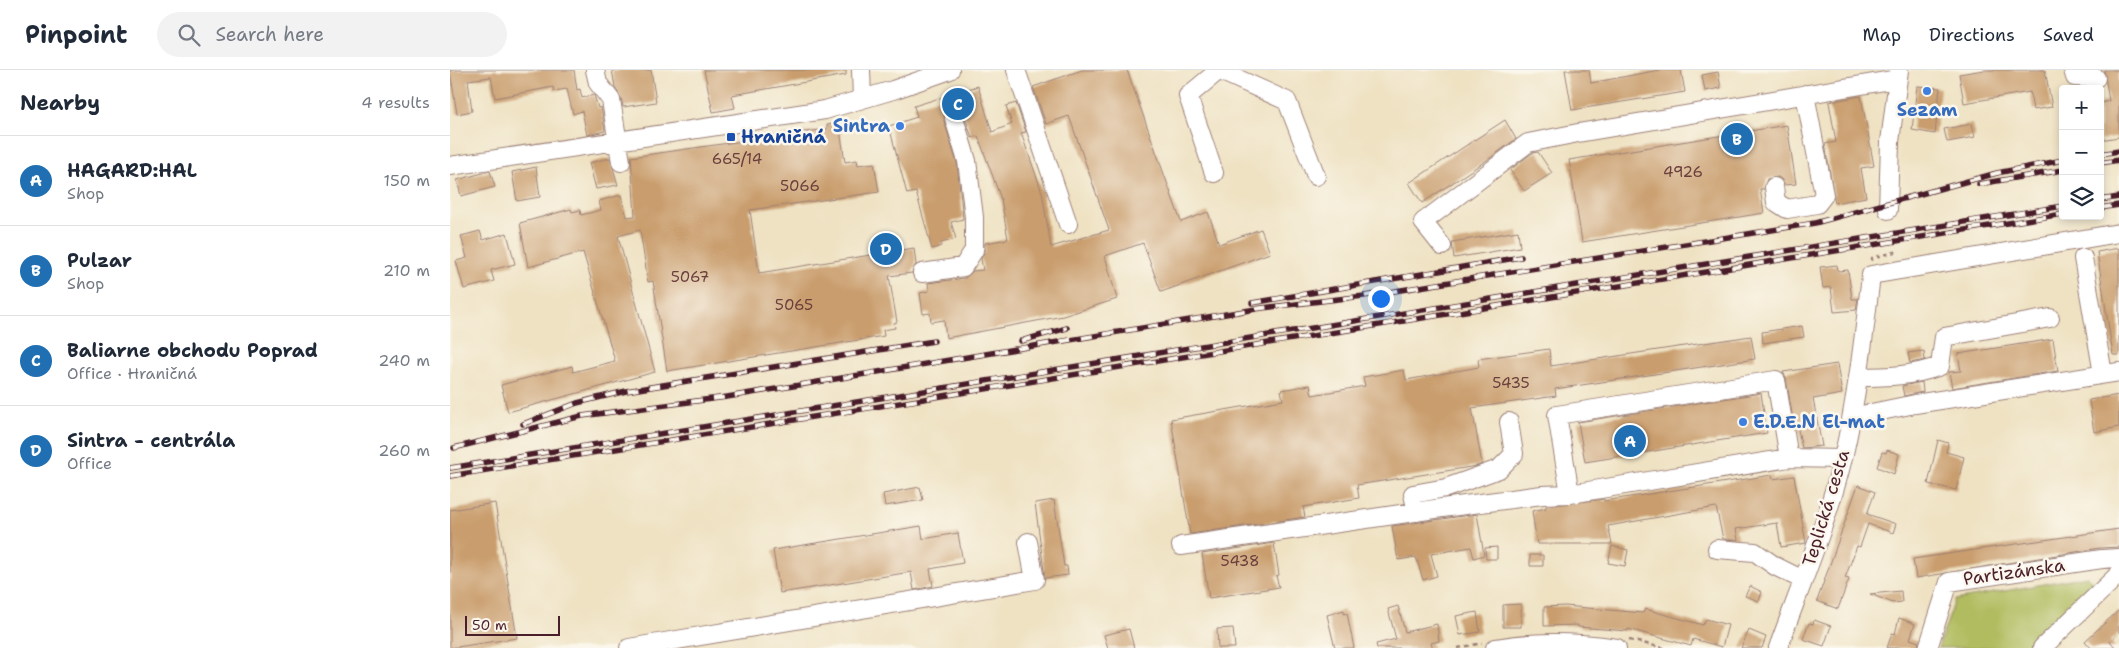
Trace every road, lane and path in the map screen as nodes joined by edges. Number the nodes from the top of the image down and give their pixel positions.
1 (595, 70) edge
2 (861, 70) edge
3 (950, 70) edge
4 (1016, 70) edge
5 (1218, 70) edge
6 (2073, 70) edge
7 (1898, 75) edge
8 (2096, 78) dead end
9 (1805, 94) junction
10 (862, 99) junction
11 (954, 118) dead end
12 (619, 141) junction
13 (621, 162) dead end
14 (450, 166) edge
15 (1214, 173) dead end
16 (1316, 176) dead end
17 (1774, 187) dead end
18 (1888, 210) dead end
19 (1068, 224) dead end
20 (2119, 233) edge
21 (1442, 246) dead end
22 (2083, 258) dead end
23 (922, 273) dead end
24 (2050, 318) dead end
25 (2111, 373) edge
26 (1859, 377) junction
27 (1852, 417) junction
28 (1509, 422) dead end
29 (1789, 458) junction
30 (1842, 459) junction
31 (1570, 494) junction
32 (1417, 512) junction
33 (1028, 542) dead end
34 (1181, 546) dead end
35 (1717, 549) dead end
36 (2119, 558) edge
37 (2119, 574) edge
38 (1803, 580) junction
39 (629, 648) edge
40 (1494, 648) edge
41 (1617, 648) edge
42 (1778, 648) edge
43 (1928, 648) edge
44 (2042, 648) edge

1 - 12 street
2 - 10 street
3 - 10 street
4 - 19 street
5 - 15 street
5 - 16 street
6 - 8 street
7 - 9 street
7 - 18 street
9 - 17 street
9 - 21 street
10 - 12 street
11 - 23 street
12 - 13 street
12 - 14 street
20 - 26 street, Teplická cesta
22 - 25 street
24 - 26 street
25 - 27 street
26 - 27 street, Teplická cesta
27 - 30 street, Teplická cesta
28 - 32 street
29 - 30 street
29 - 31 street
29 - 31 street
30 - 38 street, Teplická cesta
31 - 32 street
32 - 34 street
33 - 39 street
35 - 38 street
36 - 43 street, Partizánska
37 - 44 street
38 - 42 street, Teplická cesta
40 - 41 street

